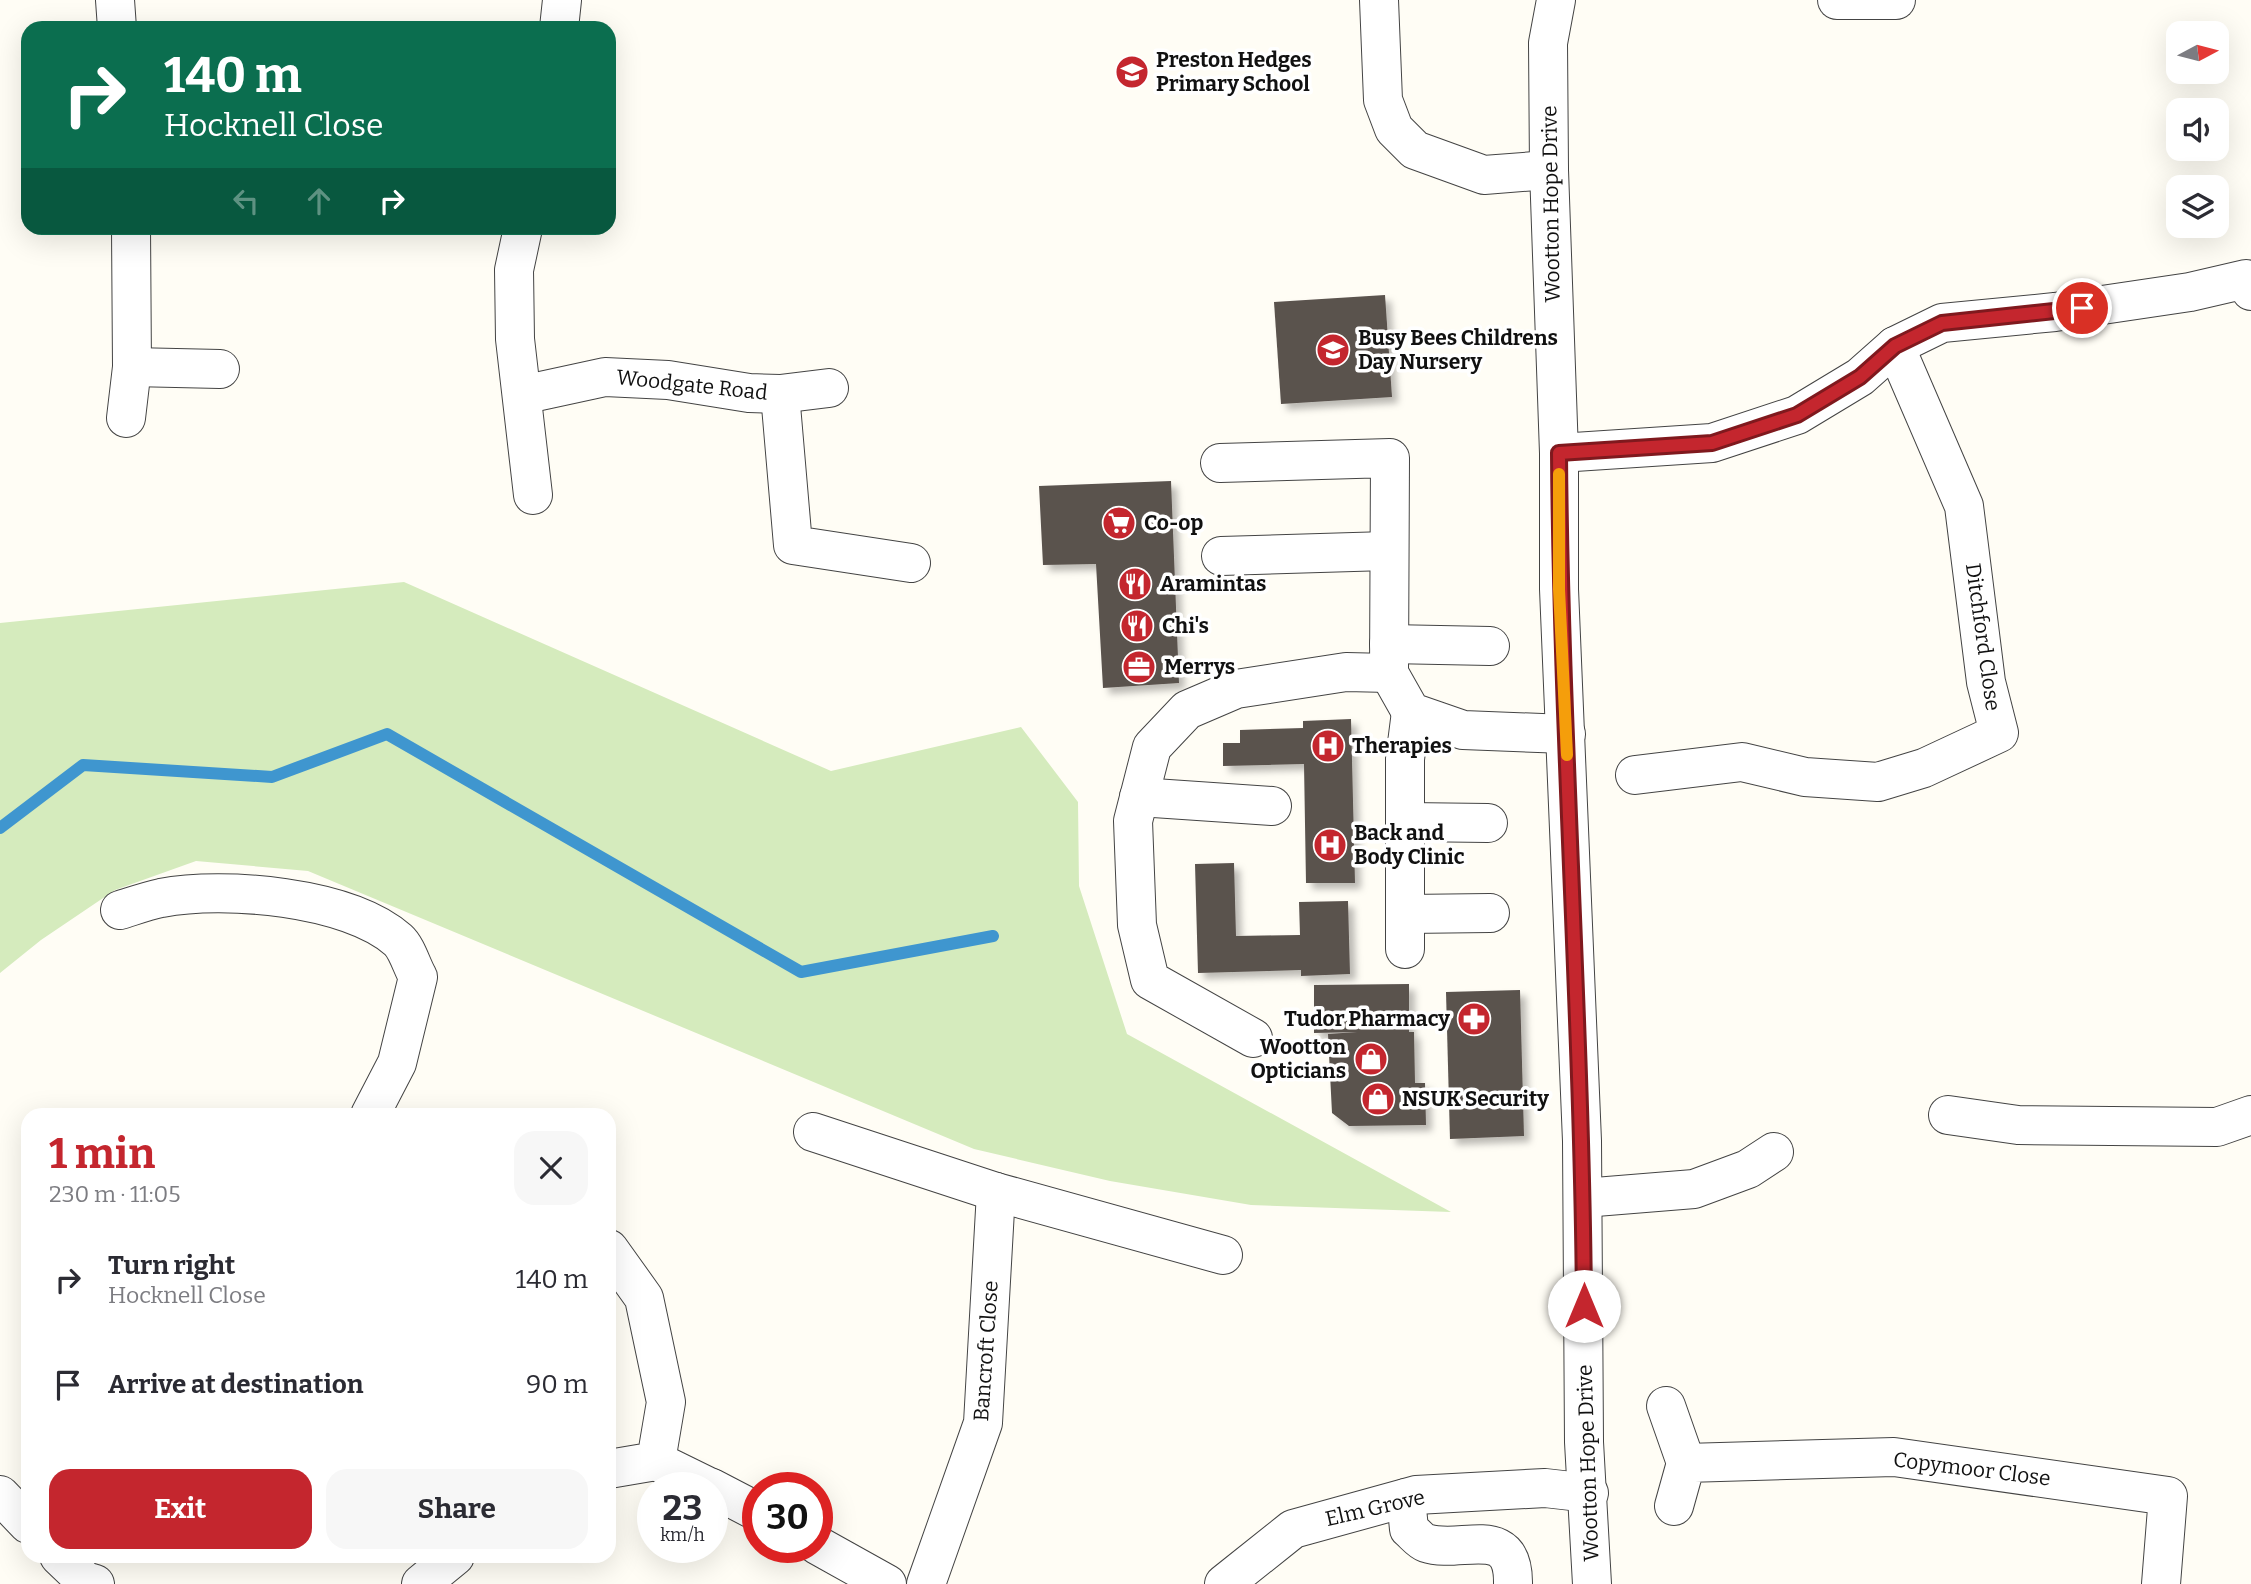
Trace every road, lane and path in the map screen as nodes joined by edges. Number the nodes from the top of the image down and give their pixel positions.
1 (115, 0) edge
2 (562, 0) edge
3 (1379, 0) edge
4 (1556, 0) edge
5 (1837, 0) edge
6 (1896, 0) edge
7 (116, 21) edge
8 (560, 21) edge
9 (1549, 170) junction
10 (131, 235) edge
11 (522, 235) edge
12 (2251, 291) edge
13 (1895, 346) junction
14 (132, 367) junction
15 (220, 369) dead end
16 (829, 388) dead end
17 (779, 394) junction
18 (522, 395) junction
19 (126, 418) dead end
20 (1559, 453) junction
21 (1220, 463) dead end
22 (534, 495) dead end
23 (1387, 551) junction
24 (1221, 556) dead end
25 (911, 563) dead end
26 (1490, 646) dead end
27 (1389, 659) junction
28 (1411, 712) junction
29 (1566, 734) junction
30 (1635, 775) dead end
31 (1139, 797) junction
32 (1272, 806) dead end
33 (1408, 821) junction
34 (1488, 822) dead end
35 (120, 910) dead end
36 (1490, 913) dead end
37 (1253, 1038) dead end
38 (374, 1108) edge
39 (1948, 1115) dead end
40 (2251, 1115) edge
41 (813, 1132) dead end
42 (1774, 1152) dead end
43 (996, 1192) junction
44 (1583, 1198) junction
45 (1223, 1255) dead end
46 (616, 1259) edge
47 (1666, 1406) dead end
48 (656, 1461) junction
49 (1686, 1463) junction
50 (616, 1468) edge
51 (679, 1472) edge
52 (1589, 1493) junction
53 (0, 1496) edge
54 (1406, 1498) junction
55 (1674, 1506) dead end
56 (21, 1517) edge
57 (833, 1554) edge
58 (66, 1563) edge
59 (446, 1563) edge
60 (95, 1584) edge
61 (421, 1584) edge
62 (887, 1584) edge
63 (926, 1584) edge
64 (1224, 1584) edge
65 (1513, 1584) edge
66 (1592, 1584) edge
67 (2161, 1584) edge

1 - 7 street
2 - 8 street
3 - 9 street
4 - 9 street, Wootton Hope Drive
5 - 6 street
9 - 20 street, Wootton Hope Drive
10 - 14 street
11 - 18 street
12 - 13 street
13 - 20 street
13 - 30 street, Ditchford Close
14 - 15 street
14 - 19 street
16 - 17 street, Woodgate Road
17 - 18 street, Woodgate Road
17 - 25 street, Woodgate Road
18 - 22 street
20 - 29 street, Wootton Hope Drive
21 - 23 street
23 - 24 street
23 - 27 street
26 - 27 street
27 - 28 street
27 - 31 street
28 - 29 street
28 - 33 street
29 - 44 street, Wootton Hope Drive
31 - 32 street
31 - 37 street
33 - 34 street
33 - 36 street
35 - 38 street
39 - 40 street
41 - 43 street
42 - 44 street
43 - 45 street
43 - 63 street, Bancroft Close
44 - 52 street, Wootton Hope Drive
46 - 48 street
47 - 49 street
48 - 50 street
48 - 51 street
49 - 55 street
49 - 67 street, Copymoor Close
52 - 54 street, Elm Grove
52 - 66 street, Wootton Hope Drive
53 - 56 street
54 - 64 street, Elm Grove
54 - 65 street
57 - 62 street
58 - 60 street
59 - 61 street

